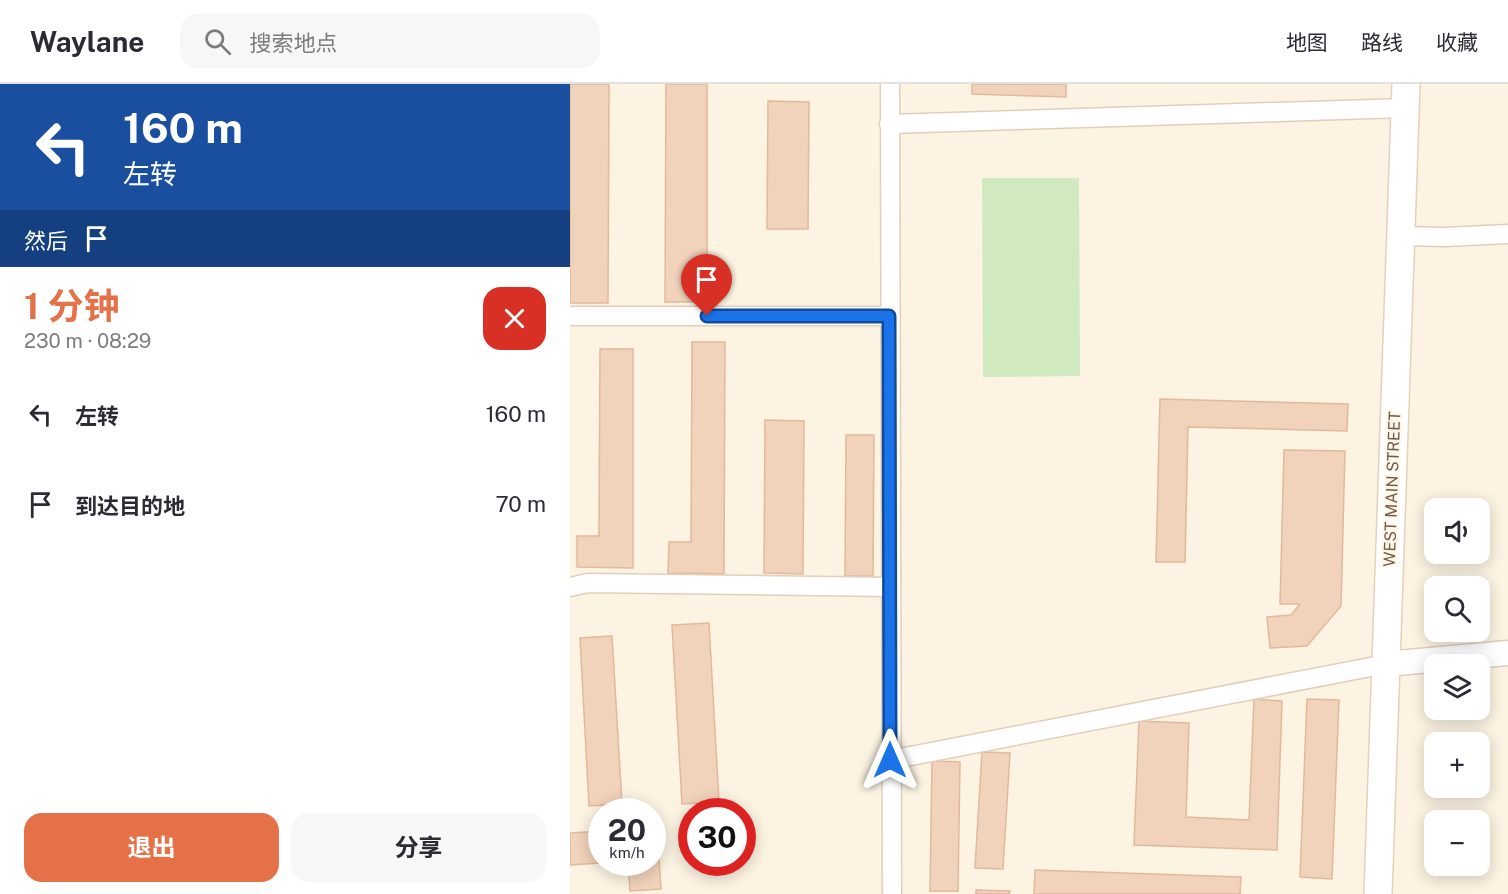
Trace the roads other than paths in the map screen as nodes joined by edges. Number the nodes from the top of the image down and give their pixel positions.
1 (890, 84) edge
2 (1422, 84) edge
3 (1405, 96) edge
4 (889, 124) junction
5 (1508, 234) edge
6 (1408, 236) junction
7 (570, 316) edge
8 (889, 316) junction
9 (890, 586) junction
10 (570, 587) edge
11 (1508, 652) edge
12 (1394, 663) junction
13 (890, 760) junction
14 (892, 894) edge
15 (1378, 894) edge
16 (1394, 894) edge

1 - 4 street
2 - 6 main road, WEST MAIN STREET
3 - 4 street
3 - 6 main road, WEST MAIN STREET
4 - 8 street
5 - 6 street
6 - 12 main road, WEST MAIN STREET
7 - 8 street
8 - 9 street
9 - 10 street
9 - 13 street
11 - 12 street
12 - 13 street
12 - 15 main road, WEST MAIN STREET
12 - 16 main road, WEST MAIN STREET
13 - 14 street

